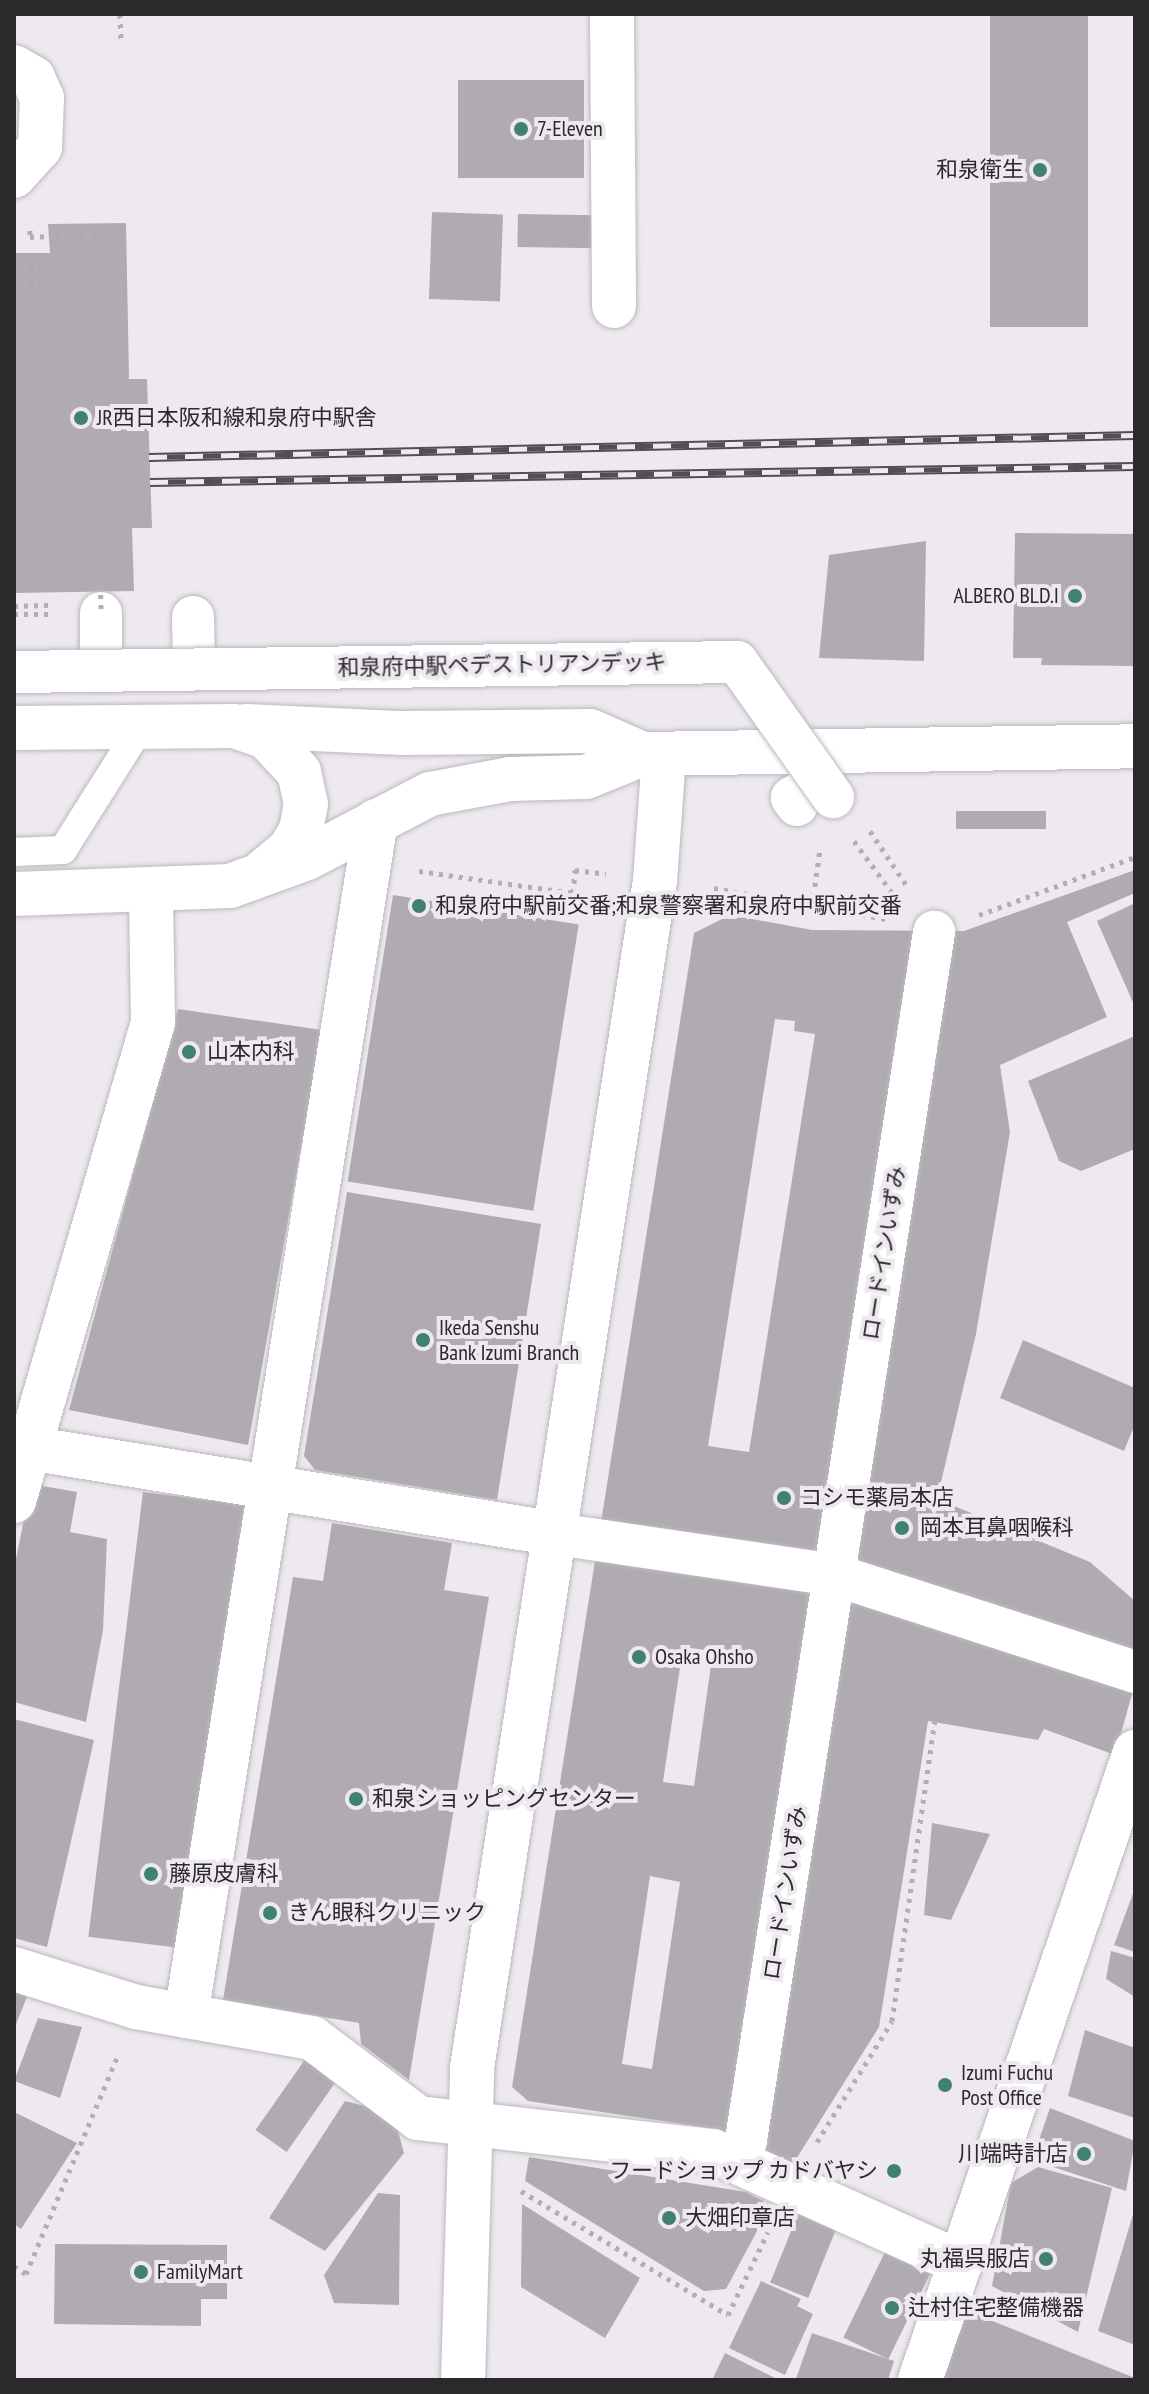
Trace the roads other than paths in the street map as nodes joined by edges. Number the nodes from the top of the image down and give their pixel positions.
1 (612, 14) edge
2 (14, 67) edge
3 (14, 176) edge
4 (614, 306) dead end
5 (101, 613) road end
6 (193, 617) dead end
7 (101, 668) junction
8 (194, 668) junction
9 (14, 672) edge
10 (141, 726) junction
11 (234, 726) junction
12 (14, 728) edge
13 (1135, 746) edge
14 (654, 754) junction
15 (823, 802) road end
16 (376, 821) junction
17 (14, 852) edge
18 (256, 877) junction
19 (151, 892) junction
20 (14, 894) edge
21 (920, 922) road end
22 (29, 1448) junction
23 (271, 1488) junction
24 (14, 1501) edge
25 (557, 1534) junction
26 (835, 1575) junction
27 (1135, 1672) edge
28 (1135, 1752) edge
29 (14, 1969) edge
30 (186, 2016) junction
31 (468, 2124) junction
32 (734, 2161) junction
33 (961, 2263) junction
34 (463, 2380) edge
35 (920, 2380) edge

1 - 4 street
2 - 3 street
5 - 7 street
6 - 8 street
7 - 8 street, 和泉府中駅ペデストリアンデッキ, bridge
7 - 9 street, 和泉府中駅ペデストリアンデッキ, bridge
8 - 15 street, 和泉府中駅ペデストリアンデッキ, bridge
10 - 11 street
10 - 12 street
10 - 17 lane
11 - 14 street
11 - 18 street
13 - 14 street
14 - 16 street
14 - 25 street
16 - 18 street
16 - 23 street
18 - 19 street
19 - 20 street
19 - 22 street
21 - 26 street, ロードインいずみ
22 - 23 street
22 - 24 street
23 - 25 street
23 - 30 street
25 - 26 street
25 - 31 street
26 - 27 street
26 - 32 street, ロードインいずみ
28 - 33 street
29 - 30 street
30 - 31 street
31 - 32 street
31 - 34 street
32 - 33 street
33 - 35 street

